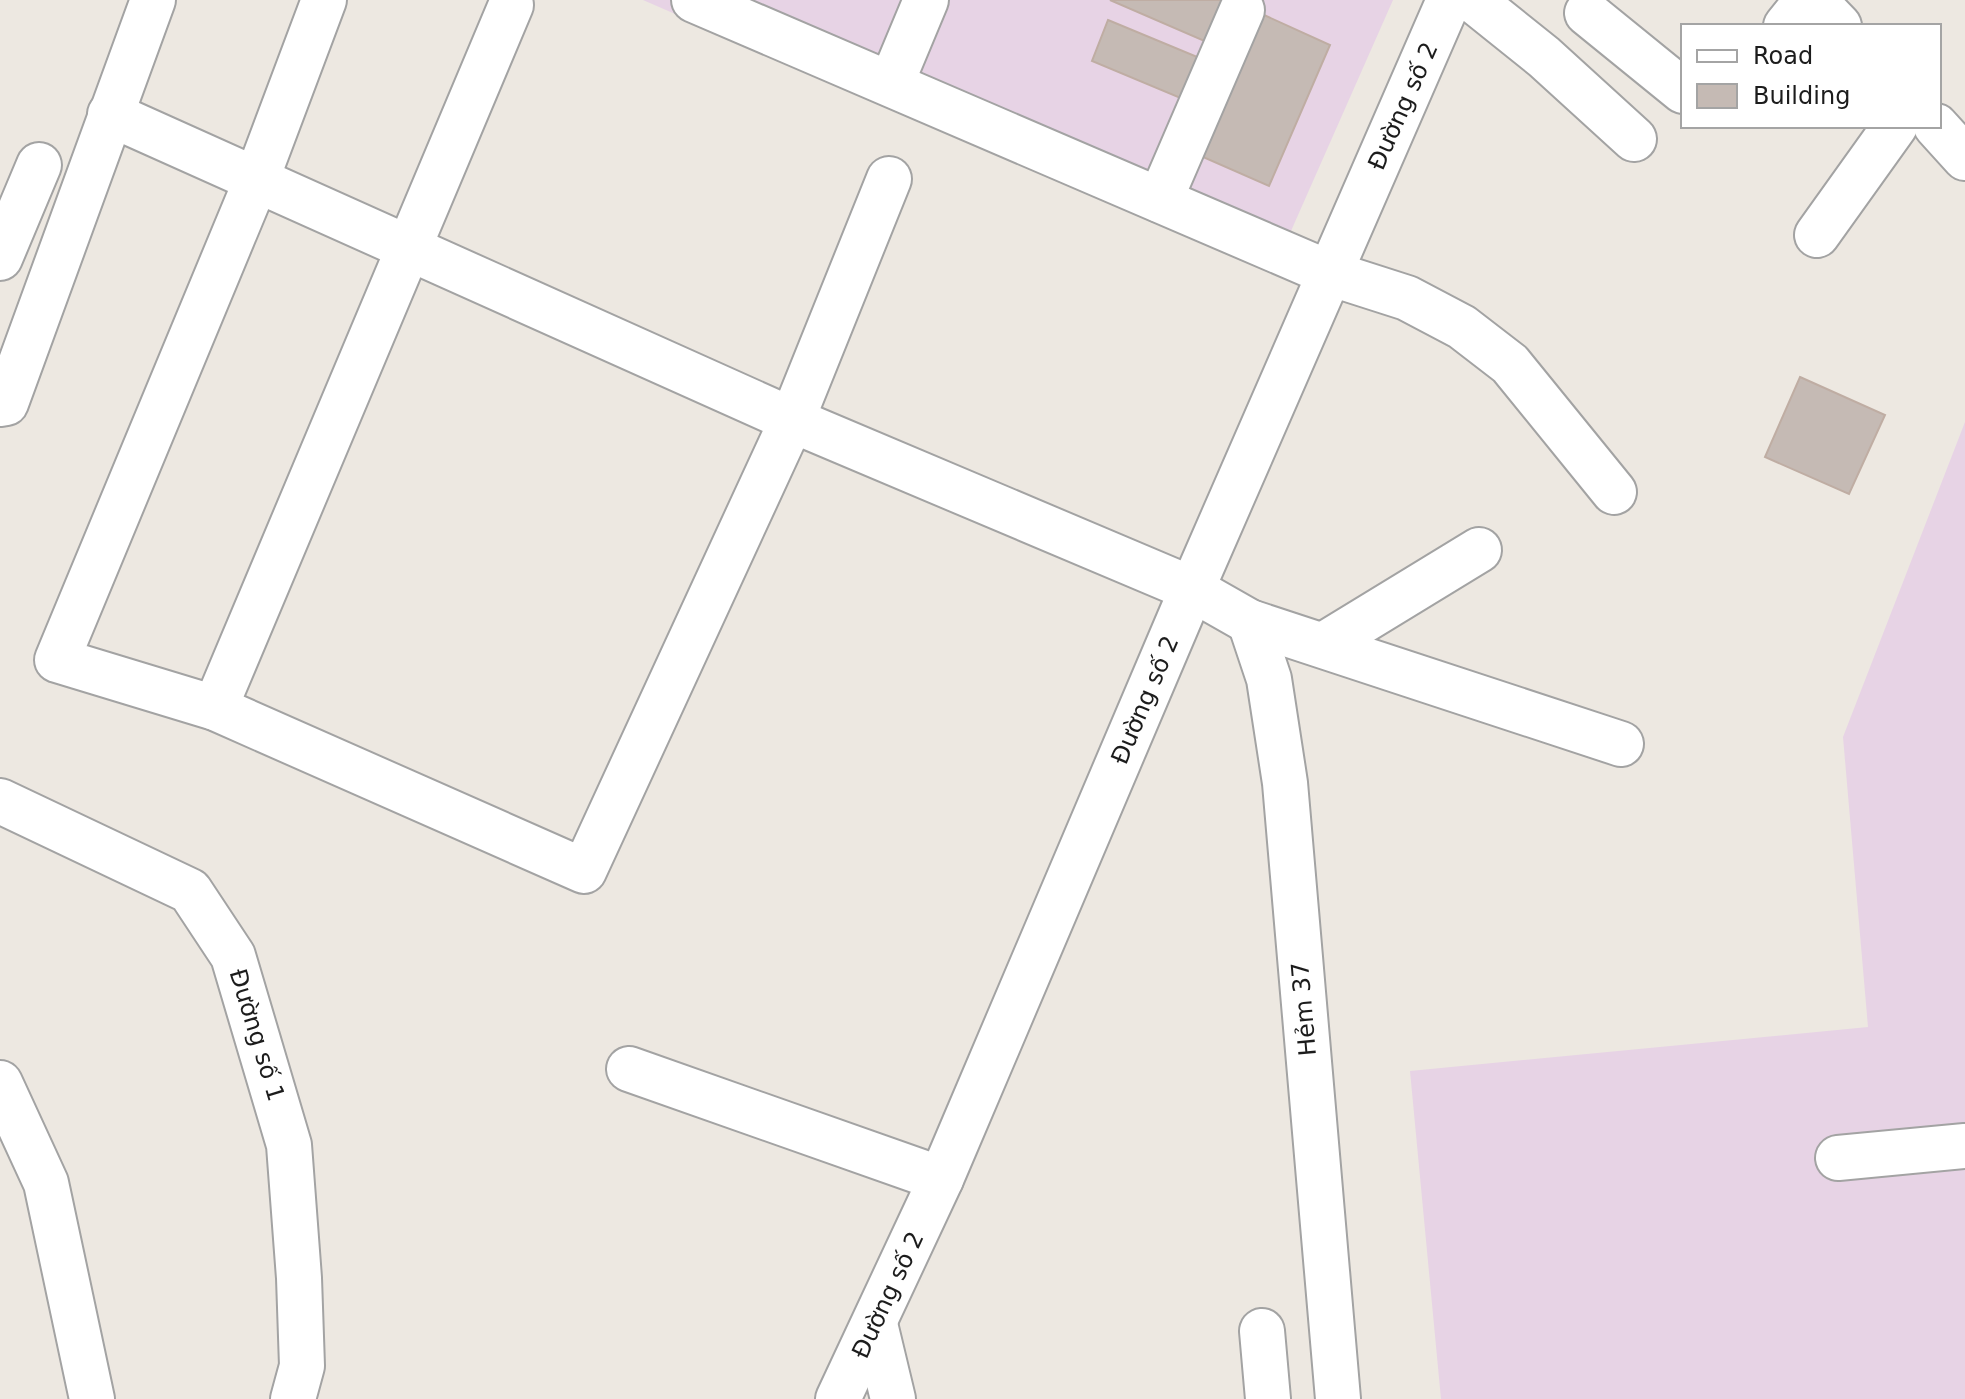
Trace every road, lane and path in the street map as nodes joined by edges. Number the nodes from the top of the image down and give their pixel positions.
1 (153, 0) edge
2 (324, 0) edge
3 (694, 0) edge
4 (926, 0) edge
5 (1449, 0) edge
6 (1473, 0) edge
7 (1807, 0) edge
8 (1814, 0) edge
9 (511, 5) dead end
10 (1242, 10) dead end
11 (1587, 13) dead end
12 (1788, 24) edge
13 (1837, 24) edge
14 (891, 84) junction
15 (1681, 89) edge
16 (110, 114) junction
17 (1894, 128) edge
18 (1938, 128) edge
19 (1634, 139) dead end
20 (1965, 158) edge
21 (39, 165) dead end
22 (889, 179) dead end
23 (256, 181) junction
24 (1160, 200) junction
25 (1817, 235) dead end
26 (408, 249) junction
27 (0, 258) edge
28 (1329, 273) junction
29 (0, 404) edge
30 (792, 420) junction
31 (1614, 492) dead end
32 (1479, 550) dead end
33 (1192, 589) junction
34 (1250, 622) junction
35 (1325, 644) junction
36 (215, 708) junction
37 (1621, 744) dead end
38 (0, 801) edge
39 (629, 1069) dead end
40 (0, 1083) edge
41 (1965, 1146) edge
42 (1838, 1158) dead end
43 (941, 1179) junction
44 (875, 1324) junction
45 (1262, 1331) dead end
46 (92, 1399) edge
47 (293, 1399) edge
48 (838, 1399) edge
49 (893, 1399) edge
50 (1268, 1399) edge
51 (1338, 1399) edge

1 - 16 street
2 - 23 street
3 - 14 street
4 - 14 street
5 - 28 street, Đường số 2
6 - 19 street
7 - 12 street
8 - 13 street
9 - 26 street
10 - 24 street
11 - 15 street
14 - 24 street
16 - 23 street
16 - 29 street
17 - 25 street
18 - 20 street
21 - 27 street
22 - 30 street
23 - 26 street
23 - 36 street
24 - 28 street
26 - 30 street
26 - 36 street
28 - 31 street
28 - 33 street, Đường số 2
30 - 33 street
30 - 36 street
32 - 35 street
33 - 34 street
33 - 43 street, Đường số 2
34 - 35 street
34 - 51 street, Hẻm 37
35 - 37 street
38 - 47 street, Đường số 1
39 - 43 street
40 - 46 street
41 - 42 street
43 - 44 street, Đường số 2
44 - 48 street, Đường số 2
44 - 49 street
45 - 50 street

